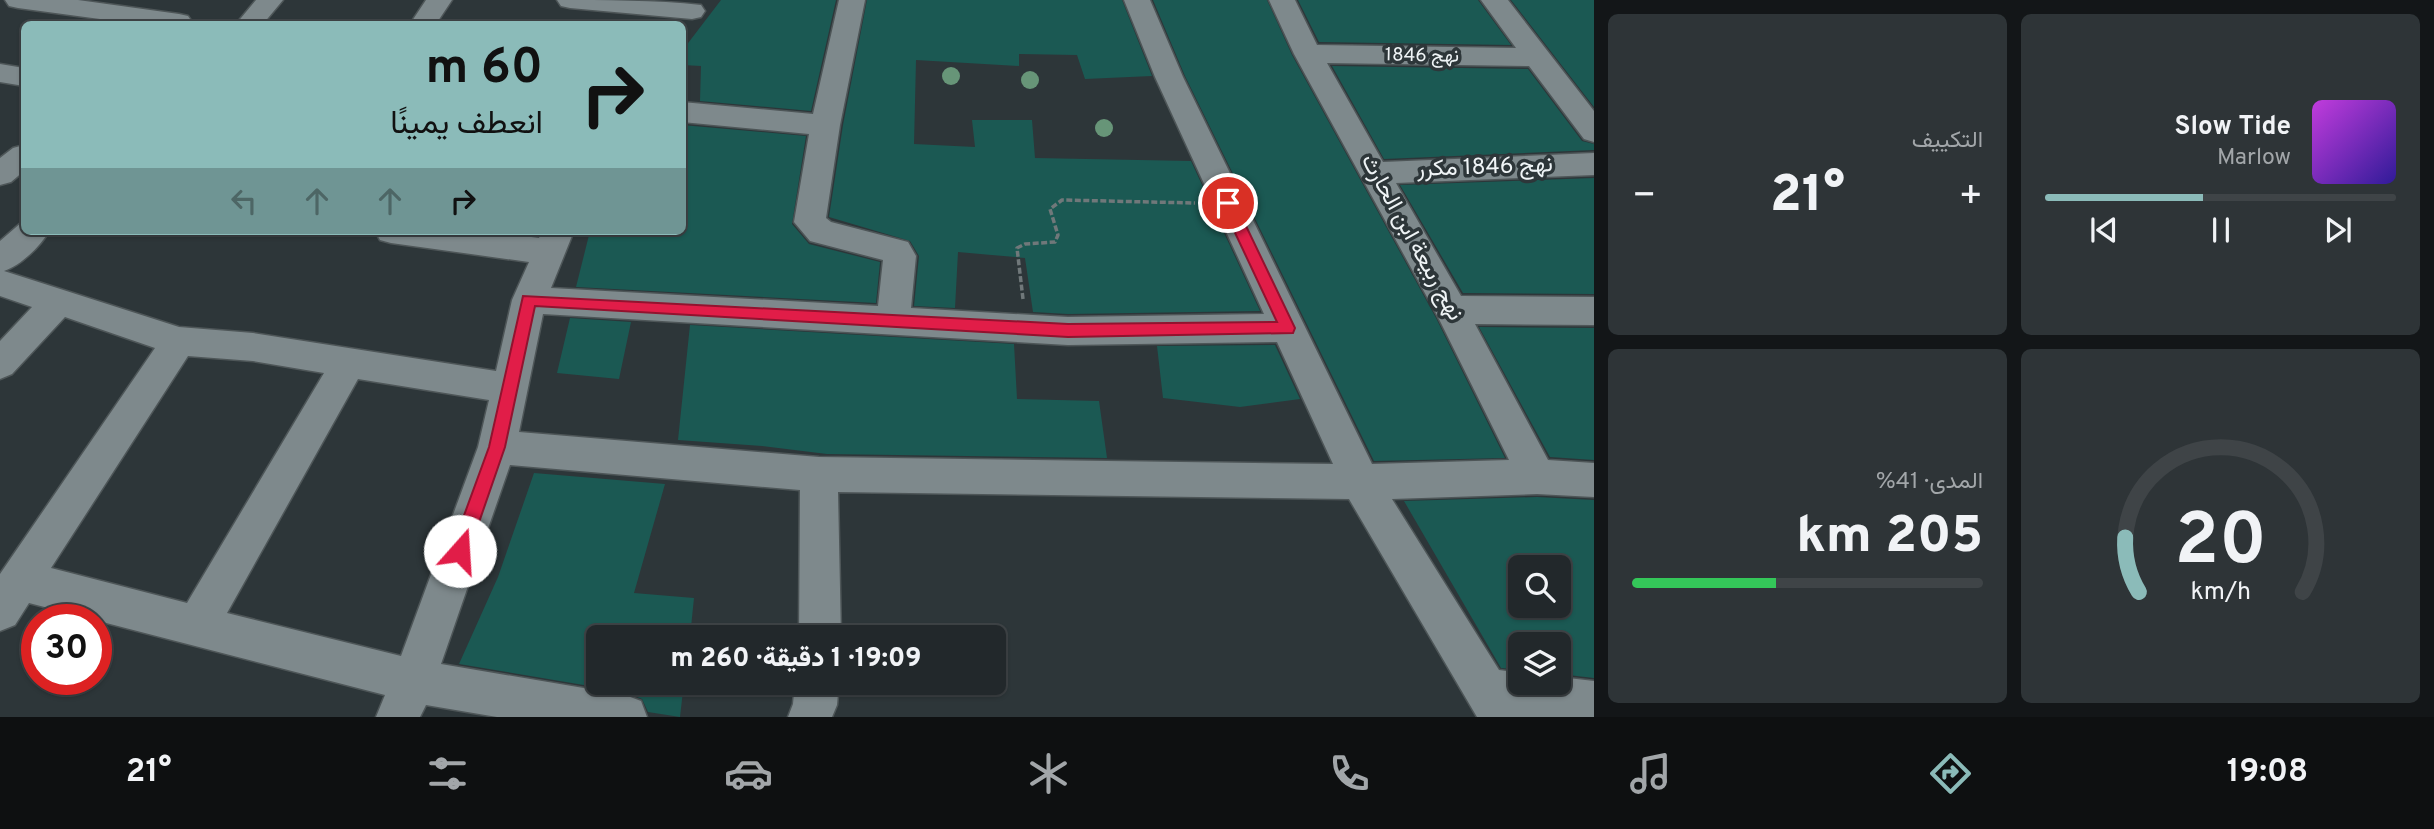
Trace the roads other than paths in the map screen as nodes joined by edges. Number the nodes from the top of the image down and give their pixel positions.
1 (18, 0) edge
2 (270, 0) edge
3 (439, 0) edge
4 (570, 0) edge
5 (852, 0) edge
6 (1137, 0) edge
7 (1282, 0) edge
8 (1494, 0) edge
9 (691, 12) edge
10 (183, 18) edge
11 (252, 21) edge
12 (425, 21) edge
13 (1308, 54) junction
14 (1536, 57) junction
15 (0, 73) edge
16 (21, 76) edge
17 (686, 111) edge
18 (825, 125) junction
19 (1594, 132) edge
20 (0, 145) edge
21 (21, 148) edge
22 (21, 158) edge
23 (1594, 164) edge
24 (1376, 173) junction
25 (0, 174) edge
26 (28, 235) edge
27 (450, 235) edge
28 (553, 242) edge
29 (0, 260) edge
30 (0, 283) edge
31 (529, 300) junction
32 (59, 301) junction
33 (1451, 310) junction
34 (1594, 311) edge
35 (892, 319) junction
36 (1287, 328) junction
37 (179, 341) junction
38 (349, 362) junction
39 (0, 365) edge
40 (510, 388) junction
41 (497, 447) junction
42 (819, 474) junction
43 (1537, 477) junction
44 (1594, 480) edge
45 (1361, 482) junction
46 (11, 596) edge
47 (820, 625) edge
48 (197, 626) junction
49 (816, 695) edge
50 (406, 699) edge
51 (1594, 703) edge
52 (1495, 704) edge
53 (625, 717) edge
54 (810, 717) edge

1 - 10 street
2 - 11 street
3 - 12 street
4 - 9 street
5 - 18 street
6 - 36 street
7 - 13 street, نهج ربيعة ابن الحارث
8 - 14 street
13 - 14 street, نهج 1846
13 - 24 street, نهج ربيعة ابن الحارث
14 - 19 street
15 - 16 street
17 - 18 street
18 - 35 street
20 - 21 street
22 - 25 street
23 - 24 street, نهج 1846 مكرر
24 - 33 street, نهج ربيعة ابن الحارث
26 - 29 street
27 - 28 street
28 - 31 street
30 - 32 street
31 - 35 street
31 - 40 street
32 - 37 street
32 - 39 street
33 - 34 street
33 - 43 street, نهج ربيعة ابن الحارث
35 - 36 street
36 - 45 street
37 - 38 street
37 - 46 street
38 - 40 street
38 - 48 street
40 - 41 street
41 - 42 street
41 - 50 street
42 - 45 street
42 - 47 street
43 - 44 street
43 - 45 street
45 - 52 street
46 - 48 street
48 - 50 street
49 - 54 street
50 - 53 street
51 - 52 street

